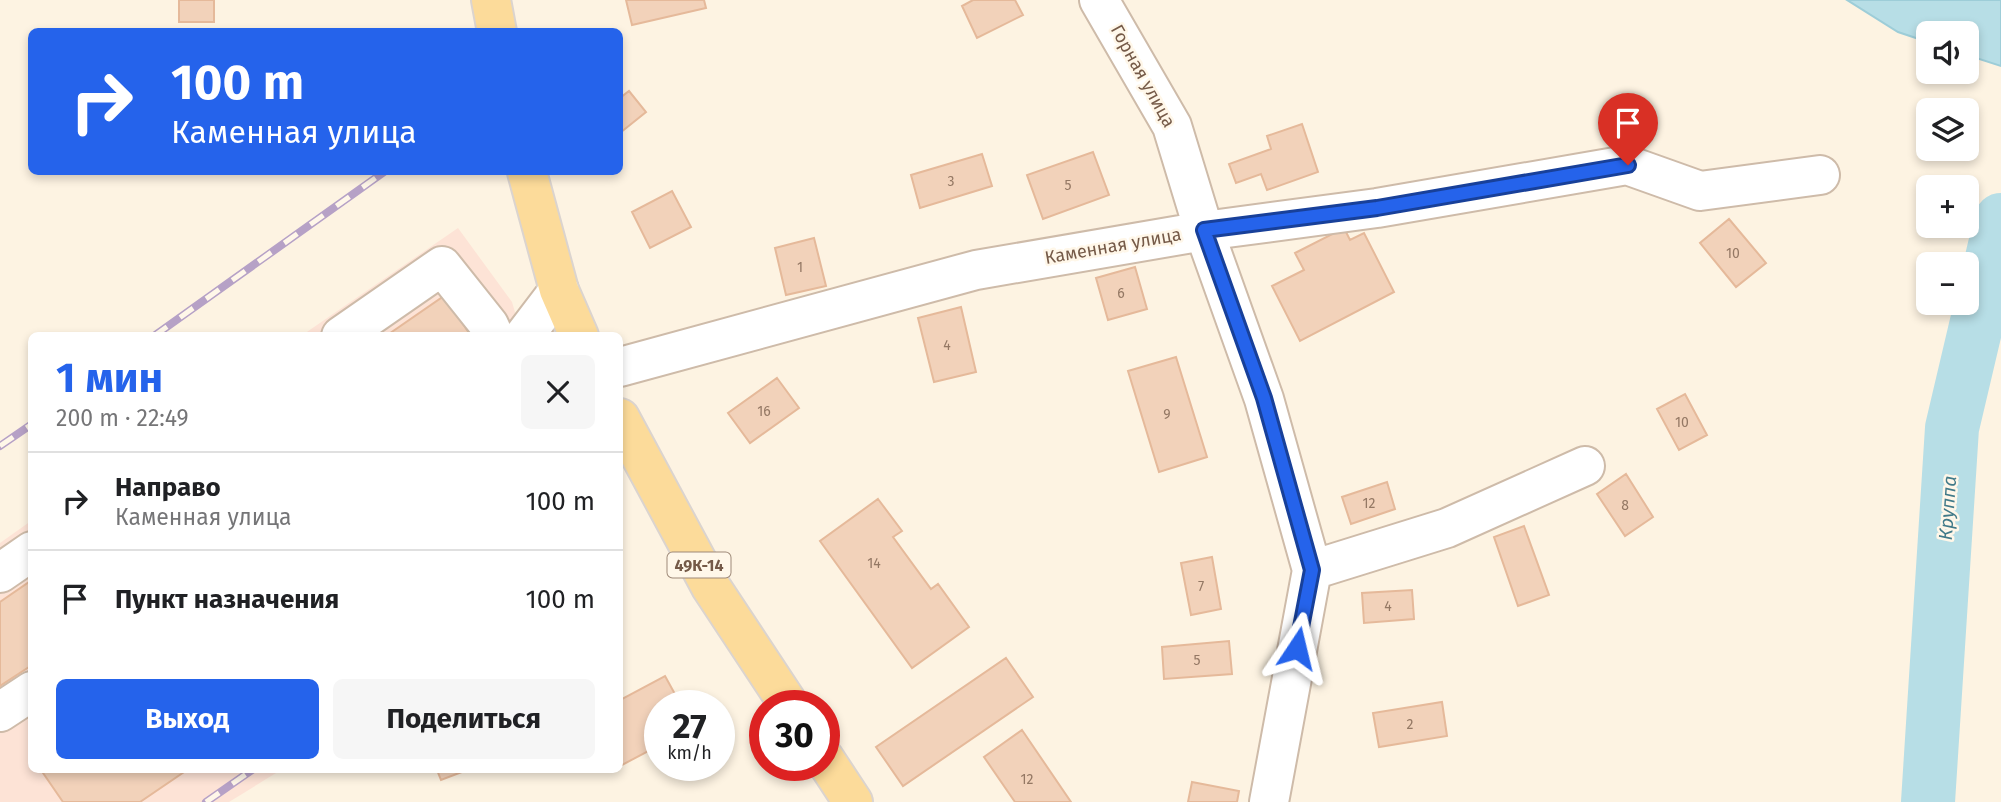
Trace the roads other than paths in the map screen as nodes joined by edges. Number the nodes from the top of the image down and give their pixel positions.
1 (491, 0) edge
2 (1099, 0) edge
3 (496, 28) edge
4 (528, 175) edge
5 (1820, 175) dead end
6 (1204, 230) junction
7 (559, 290) junction
8 (347, 332) edge
9 (492, 332) edge
10 (527, 332) edge
11 (577, 332) edge
12 (623, 366) edge
13 (623, 424) edge
14 (1585, 466) dead end
15 (28, 554) edge
16 (1312, 570) junction
17 (0, 573) edge
18 (779, 690) edge
19 (28, 694) edge
20 (0, 712) edge
21 (839, 781) edge
22 (853, 802) edge
23 (1269, 802) edge

1 - 3 main road
2 - 6 street, Горная улица
4 - 7 main road
5 - 6 street, Каменная улица
6 - 12 street, Каменная улица
6 - 16 street, Горная улица
7 - 10 street
7 - 11 main road
8 - 9 street
13 - 18 main road, 49К-14
14 - 16 street
15 - 17 street
16 - 23 street, Горная улица
19 - 20 street
21 - 22 main road

